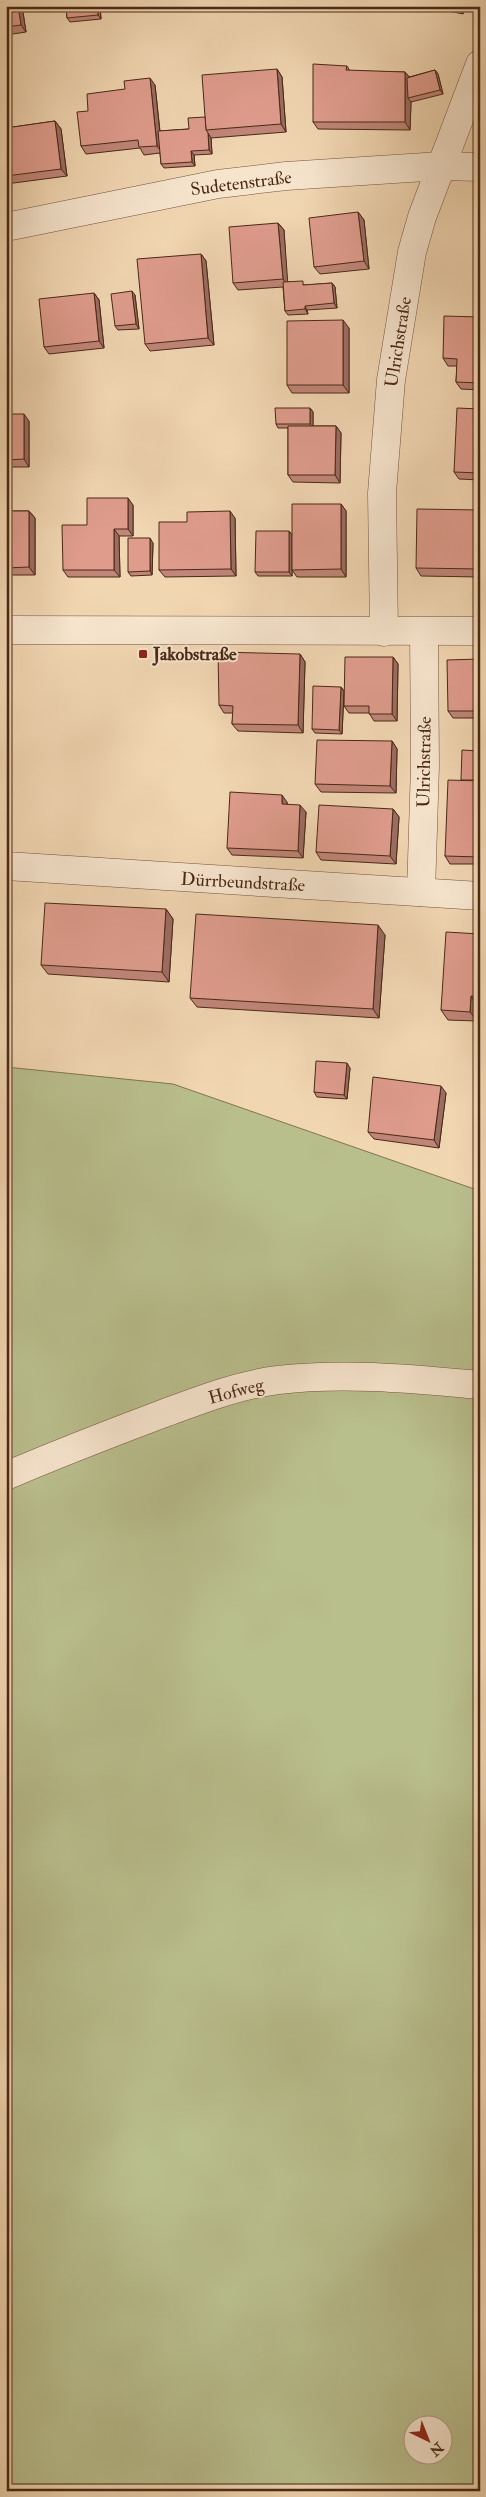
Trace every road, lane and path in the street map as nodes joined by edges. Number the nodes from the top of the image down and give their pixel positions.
1 (480, 64) edge
2 (441, 166) junction
3 (480, 167) edge
4 (6, 227) edge
5 (6, 630) edge
6 (480, 631) edge
7 (384, 632) junction
8 (424, 632) junction
9 (6, 866) edge
10 (421, 892) junction
11 (480, 896) edge
12 (480, 1385) edge
13 (6, 1476) edge

1 - 2 street, Ulrichstraße
2 - 3 street, Sudetenstraße
2 - 4 street, Sudetenstraße
2 - 7 street, Ulrichstraße
5 - 7 street
6 - 8 street
7 - 8 street
8 - 10 street, Ulrichstraße
9 - 10 street, Dürrbeundstraße
10 - 11 street, Dürrbeundstraße
12 - 13 street, Hofweg

